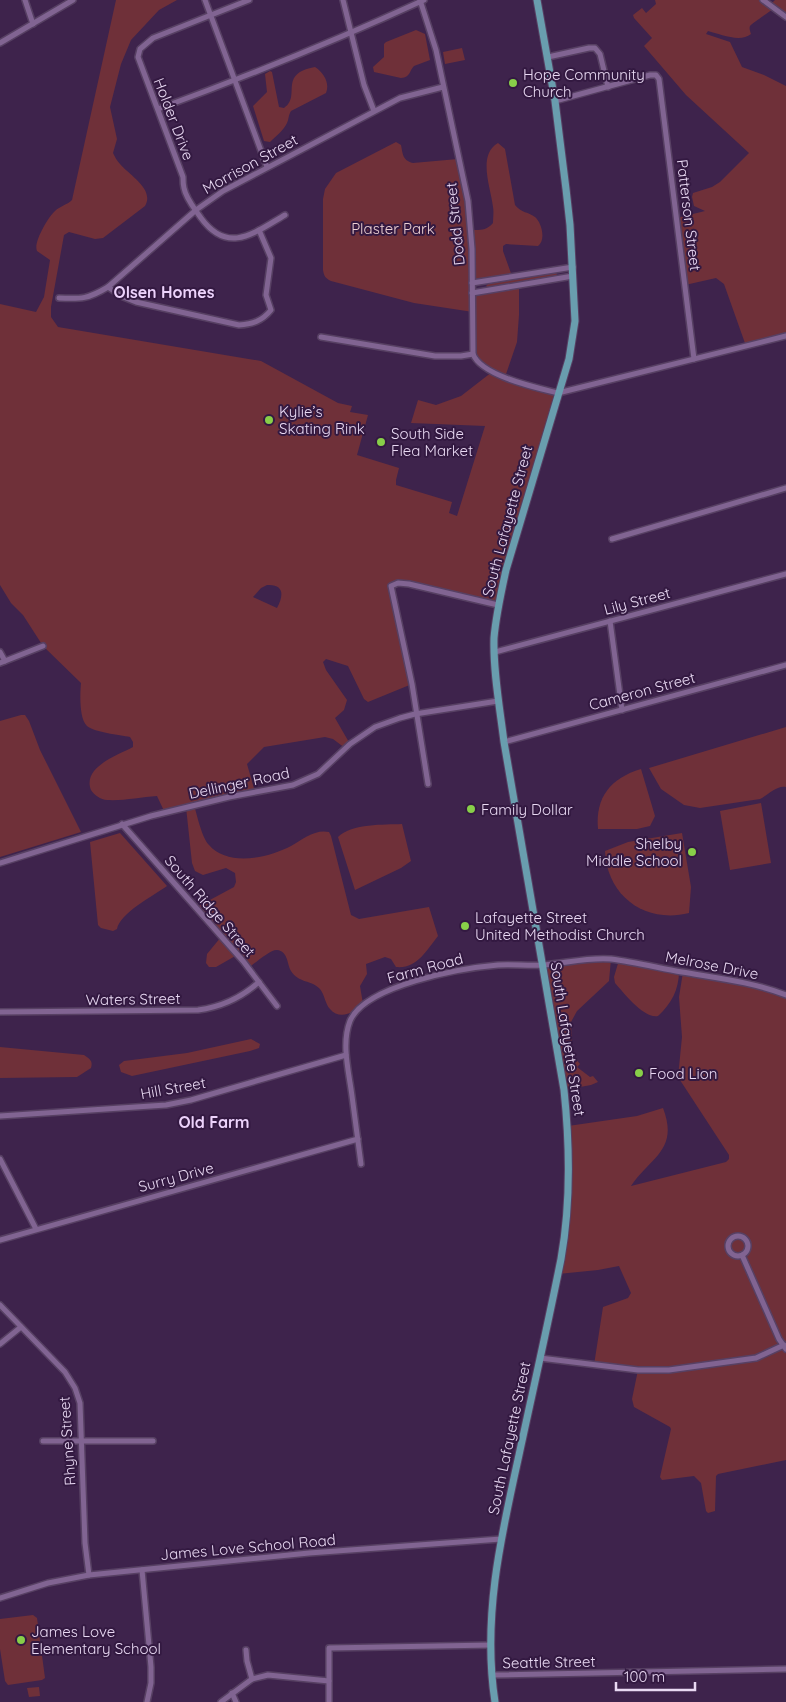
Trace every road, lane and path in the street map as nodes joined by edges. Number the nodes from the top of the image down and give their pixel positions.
1 (25, 0) edge
2 (73, 0) edge
3 (205, 0) edge
4 (249, 0) edge
5 (343, 0) edge
6 (421, 0) edge
7 (537, 0) edge
8 (763, 0) edge
9 (211, 14) junction
10 (786, 17) edge
11 (33, 24) junction
12 (351, 33) junction
13 (0, 43) edge
14 (548, 57) junction
15 (235, 81) junction
16 (443, 86) junction
17 (608, 87) junction
18 (555, 101) junction
19 (158, 109) junction
20 (374, 111) junction
21 (267, 167) junction
22 (196, 210) junction
23 (285, 215) dead end
24 (259, 230) junction
25 (573, 267) junction
26 (573, 276) junction
27 (472, 283) junction
28 (108, 287) junction
29 (472, 293) junction
30 (59, 298) dead end
31 (321, 337) dead end
32 (786, 337) edge
33 (473, 354) junction
34 (694, 359) junction
35 (558, 393) junction
36 (786, 488) edge
37 (612, 539) dead end
38 (786, 574) edge
39 (498, 605) junction
40 (610, 621) junction
41 (43, 646) dead end
42 (0, 652) edge
43 (495, 652) junction
44 (2, 662) edge
45 (786, 665) edge
46 (498, 701) junction
47 (622, 710) junction
48 (417, 714) junction
49 (504, 742) junction
50 (428, 784) dead end
51 (122, 824) junction
52 (0, 863) edge
53 (542, 965) junction
54 (259, 982) junction
55 (786, 995) edge
56 (277, 1006) dead end
57 (0, 1012) edge
58 (346, 1056) junction
59 (0, 1116) edge
60 (358, 1139) junction
61 (0, 1159) edge
62 (362, 1164) dead end
63 (36, 1229) junction
64 (0, 1240) edge
65 (742, 1255) dead end
66 (0, 1305) edge
67 (21, 1327) junction
68 (0, 1344) edge
69 (785, 1347) edge
70 (540, 1358) junction
71 (43, 1441) dead end
72 (82, 1441) junction
73 (153, 1441) dead end
74 (501, 1539) junction
75 (142, 1570) junction
76 (89, 1575) junction
77 (0, 1598) edge
78 (491, 1645) junction
79 (246, 1650) dead end
80 (786, 1669) edge
81 (492, 1675) junction
82 (252, 1679) junction
83 (329, 1681) junction
84 (232, 1693) junction
85 (147, 1702) edge
86 (221, 1702) edge
87 (236, 1702) edge
88 (330, 1702) edge
89 (495, 1702) edge

1 - 11 street
2 - 11 street
3 - 9 street
4 - 9 street, Holder Drive
5 - 12 street
6 - 12 street
6 - 16 street, Dodd Street
7 - 14 main road, South Lafayette Street
8 - 10 street
9 - 15 street
9 - 19 street, Holder Drive
11 - 13 street
12 - 15 street
12 - 20 street
14 - 17 street
14 - 18 main road, South Lafayette Street
15 - 19 street
15 - 21 street
16 - 20 street, Morrison Street
16 - 27 street, Dodd Street
17 - 18 street
17 - 34 street, Patterson Street
18 - 25 main road, South Lafayette Street
19 - 22 street, Holder Drive
20 - 21 street, Morrison Street
21 - 22 street, Morrison Street
22 - 24 street, Holder Drive
22 - 28 street, Morrison Street
23 - 24 street, Holder Drive
24 - 28 street
25 - 26 main road, South Lafayette Street
25 - 27 street
26 - 29 street
26 - 35 main road, South Lafayette Street
27 - 29 street, Dodd Street
28 - 30 street, Morrison Street
29 - 33 street, Dodd Street
31 - 33 street
32 - 34 street
33 - 35 street
34 - 35 street
35 - 39 main road, South Lafayette Street
36 - 37 street
38 - 40 street, Lily Street
39 - 43 main road, South Lafayette Street
39 - 48 street
40 - 43 street, Lily Street
40 - 47 street
41 - 44 street
42 - 44 street
43 - 46 main road, South Lafayette Street
45 - 47 street, Cameron Street
46 - 48 street, Dellinger Road
46 - 49 main road, South Lafayette Street
47 - 49 street, Cameron Street
48 - 50 street
48 - 51 street, Dellinger Road
49 - 53 main road, South Lafayette Street
51 - 52 street, Dellinger Road
51 - 54 street, South Ridge Street
53 - 55 street, Melrose Drive
53 - 58 street, Farm Road
53 - 70 main road, South Lafayette Street
54 - 56 street, South Ridge Street
54 - 57 street, Waters Street
58 - 59 street, Hill Street
58 - 60 street, Farm Road
60 - 62 street, Farm Road
60 - 63 street, Surry Drive
61 - 63 street
63 - 64 street, Surry Drive
65 - 69 street
66 - 67 street, Rhyne Street
67 - 68 street
67 - 72 street, Rhyne Street
69 - 70 street
70 - 74 main road, South Lafayette Street
71 - 72 street
72 - 73 street
72 - 76 street, Rhyne Street
74 - 75 street, James Love School Road
74 - 78 main road, South Lafayette Street
75 - 76 street, James Love School Road
75 - 85 street
76 - 77 street, James Love School Road
78 - 81 main road, South Lafayette Street
78 - 83 street
79 - 82 street
80 - 81 street, Seattle Street
81 - 89 main road, South Lafayette Street
82 - 83 street
82 - 84 street
83 - 88 street
84 - 86 street
84 - 87 street

